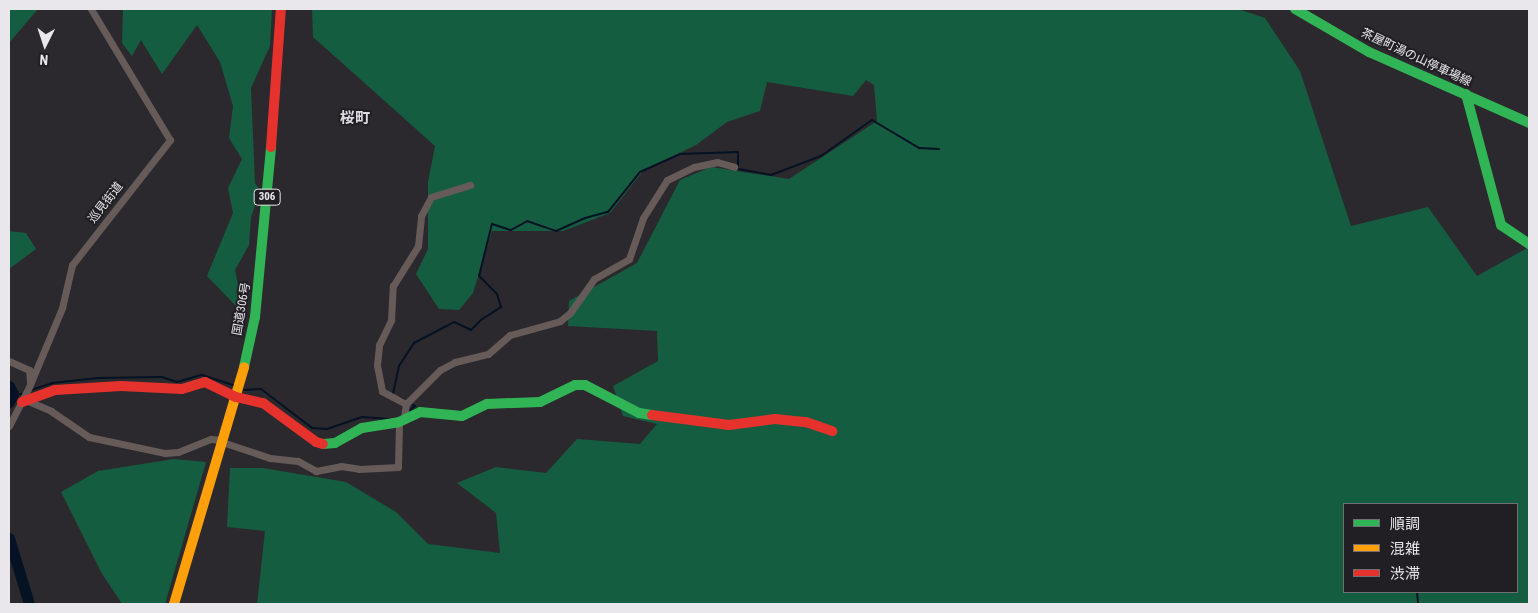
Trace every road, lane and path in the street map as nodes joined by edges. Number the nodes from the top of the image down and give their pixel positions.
1 (90, 9) edge
2 (281, 9) edge
3 (1295, 9) edge
4 (1466, 94) junction
5 (1529, 123) edge
6 (734, 167) dead end
7 (470, 185) dead end
8 (1529, 244) edge
9 (9, 362) edge
10 (30, 386) junction
11 (236, 395) junction
12 (25, 401) junction
13 (405, 411) junction
14 (9, 426) edge
15 (832, 431) dead end
16 (223, 441) junction
17 (174, 604) edge

1 - 10 street, 巡見街道
2 - 11 main road, 国道306号 / 306
3 - 4 main road, 茶屋町湯の山停車場線
4 - 5 main road, 茶屋町湯の山停車場線
4 - 8 main road
6 - 13 street
7 - 13 street
9 - 10 street
10 - 12 street, 巡見街道
11 - 12 main road
11 - 13 main road
11 - 16 main road, 国道306号 / 306
12 - 14 street, 巡見街道
12 - 16 street
13 - 15 main road
13 - 16 street
16 - 17 main road, 国道306号 / 306

